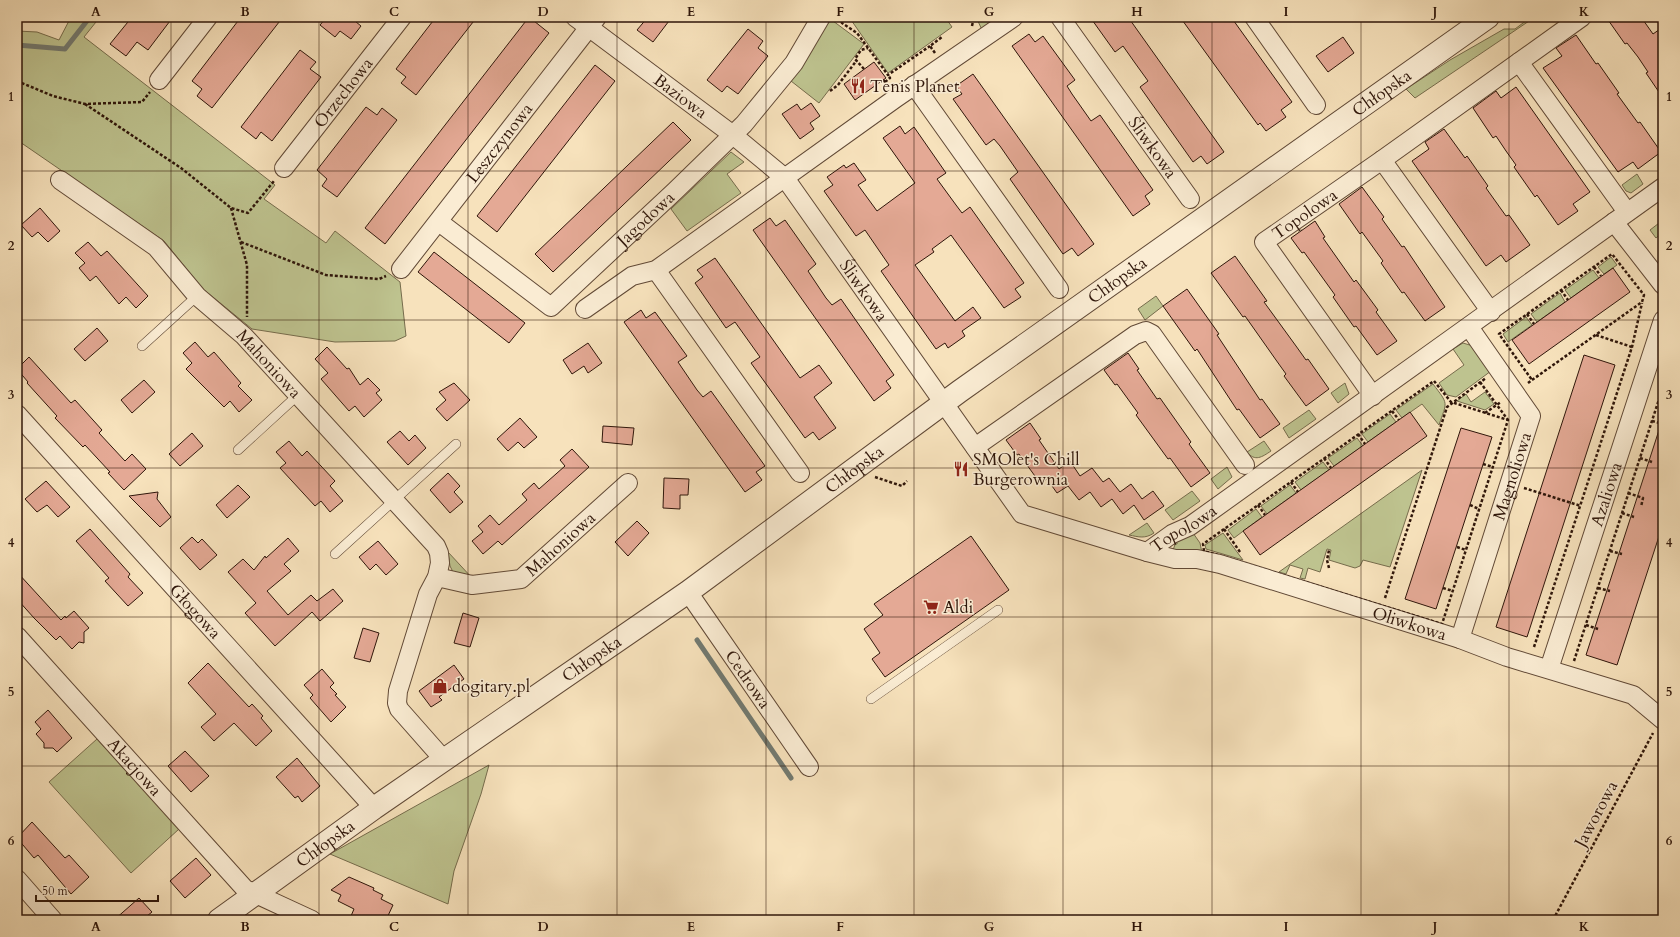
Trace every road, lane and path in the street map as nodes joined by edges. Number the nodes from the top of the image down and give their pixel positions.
1 (208, 17) edge
2 (402, 17) edge
3 (821, 17) edge
4 (840, 17) edge
5 (1014, 17) edge
6 (1060, 17) edge
7 (1254, 17) edge
8 (1488, 17) edge
9 (1582, 17) edge
10 (587, 20) edge
11 (930, 46) dead end
12 (868, 48) junction
13 (856, 60) junction
14 (1519, 62) junction
15 (864, 69) dead end
16 (888, 75) junction
17 (17, 81) edge
18 (885, 82) dead end
19 (156, 84) joint
20 (914, 85) junction
21 (830, 91) dead end
22 (85, 104) junction
23 (1316, 105) dead end
24 (734, 135) junction
25 (1382, 160) junction
26 (280, 174) joint
27 (785, 178) junction
28 (60, 180) dead end
29 (1663, 187) edge
30 (1190, 199) dead end
31 (231, 208) junction
32 (1621, 217) junction
33 (439, 222) junction
34 (241, 242) junction
35 (1594, 267) junction
36 (401, 269) joint
37 (656, 270) junction
38 (1602, 276) dead end
39 (1663, 285) edge
40 (1059, 289) dead end
41 (1561, 290) junction
42 (196, 296) junction
43 (1568, 300) dead end
44 (1642, 302) junction
45 (586, 309) dead end
46 (1491, 312) junction
47 (1528, 314) junction
48 (247, 318) dead end
49 (1663, 320) edge
50 (1534, 324) dead end
51 (1469, 327) junction
52 (1596, 335) junction
53 (142, 346) dead end
54 (1632, 347) junction
55 (1516, 357) junction
56 (1499, 369) junction
57 (1532, 380) junction
58 (1480, 382) junction
59 (1514, 392) junction
60 (298, 395) junction
61 (1373, 396) junction
62 (945, 402) junction
63 (1451, 402) junction
64 (1392, 411) junction
65 (17, 414) edge
66 (1399, 420) dead end
67 (1508, 420) junction
68 (1652, 421) dead end
69 (1663, 424) edge
70 (1358, 434) junction
71 (456, 444) dead end
72 (1365, 444) dead end
73 (975, 447) junction
74 (238, 450) dead end
75 (1324, 458) junction
76 (1640, 458) dead end
77 (1652, 462) dead end
78 (1483, 464) dead end
79 (1245, 465) dead end
80 (1493, 467) junction
81 (1331, 468) dead end
82 (800, 473) dead end
83 (872, 476) dead end
84 (1490, 477) junction
85 (907, 481) dead end
86 (1291, 482) junction
87 (628, 483) dead end
88 (1510, 483) junction
89 (1609, 487) junction
90 (1298, 492) dead end
91 (394, 500) junction
92 (1258, 505) junction
93 (1470, 505) dead end
94 (1580, 506) junction
95 (1641, 507) dead end
96 (1480, 509) junction
97 (1600, 512) junction
98 (1622, 513) dead end
99 (1265, 515) dead end
100 (1634, 517) dead end
101 (1620, 519) dead end
102 (1224, 529) junction
103 (1457, 547) dead end
104 (1329, 550) dead end
105 (1466, 550) junction
106 (1610, 551) dead end
107 (1147, 552) junction
108 (1241, 553) dead end
109 (335, 554) dead end
110 (1622, 554) dead end
111 (1245, 559) dead end
112 (1249, 565) junction
113 (1329, 568) dead end
114 (437, 577) junction
115 (1443, 588) dead end
116 (1598, 588) dead end
117 (1453, 591) junction
118 (1610, 591) dead end
119 (688, 592) junction
120 (1383, 606) junction
121 (998, 610) dead end
122 (1586, 625) dead end
123 (1598, 629) dead end
124 (17, 636) edge
125 (1460, 639) junction
126 (1533, 652) dead end
127 (1549, 669) junction
128 (871, 699) dead end
129 (1662, 719) edge
130 (444, 760) junction
131 (809, 767) dead end
132 (374, 808) junction
133 (17, 879) edge
134 (255, 894) junction
135 (53, 920) edge
136 (219, 920) edge
137 (312, 920) edge
138 (1553, 920) edge

1 - 19 street
2 - 26 street, Orzechowa
3 - 24 street, Jagodowa
4 - 12 path
5 - 20 street
6 - 30 street, Śliwkowa
7 - 23 street
8 - 62 street, Chłopska
9 - 14 street, Topolowa
10 - 24 street, Baziowa
10 - 33 street, Leszczynowa
11 - 16 path
12 - 13 path
12 - 16 path
13 - 15 path
13 - 21 path
14 - 25 street, Topolowa
14 - 32 street
16 - 18 path
17 - 22 path
19 - 22 path
20 - 27 street
20 - 40 street
22 - 31 path
24 - 27 street, Baziowa
24 - 33 street, Jagodowa
25 - 46 street
25 - 61 street, Topolowa
26 - 31 path
27 - 37 street
27 - 62 street, Śliwkowa
28 - 42 street, Mahoniowa
29 - 32 street, Topolowa
31 - 34 path
32 - 39 street
32 - 46 street, Topolowa
33 - 36 street, Leszczynowa
34 - 36 path
34 - 48 path
35 - 38 path
35 - 41 path
35 - 44 path
37 - 45 street
37 - 82 street
41 - 43 path
41 - 47 path
42 - 53 lane
42 - 60 street, Mahoniowa
44 - 52 path
44 - 54 path
46 - 51 street, Topolowa
47 - 50 path
47 - 55 path
49 - 89 street, Azaliowa
51 - 56 street, Magnoliowa
51 - 61 street, Topolowa
52 - 54 path
52 - 57 path
54 - 94 path
55 - 56 path
55 - 57 path
56 - 58 path
56 - 59 street, Magnoliowa
57 - 59 path
58 - 63 path
58 - 67 path
59 - 88 street, Magnoliowa
60 - 74 lane
60 - 91 street, Mahoniowa
61 - 107 street, Topolowa
62 - 73 street, Topolowa
62 - 119 street, Chłopska
63 - 64 path
63 - 67 path
63 - 120 path
64 - 66 path
64 - 70 path
65 - 132 street, Głogowa
67 - 80 path
68 - 69 path
70 - 72 path
70 - 75 path
71 - 91 lane
73 - 79 street
73 - 107 street, Topolowa
75 - 81 path
75 - 86 path
76 - 77 path
78 - 80 path
80 - 84 path
83 - 85 path
84 - 88 path
84 - 96 path
86 - 90 path
86 - 92 path
87 - 114 street, Mahoniowa
88 - 94 path
88 - 125 street, Magnoliowa
89 - 95 path
89 - 97 street, Azaliowa
91 - 109 lane
91 - 114 street, Mahoniowa
92 - 99 path
92 - 102 path
93 - 96 path
94 - 97 path
94 - 126 path
96 - 105 path
97 - 101 path
97 - 127 street, Azaliowa
98 - 100 path
102 - 108 path
102 - 112 path
103 - 105 path
104 - 113 path
105 - 117 path
106 - 110 path
107 - 125 street, Oliwkowa
111 - 112 path
112 - 120 path
114 - 130 street, Mahoniowa
115 - 117 path
116 - 118 path
117 - 120 path
119 - 130 street, Chłopska
119 - 131 street, Cedrowa
121 - 128 lane
122 - 123 path
124 - 134 street, Akacjowa
125 - 127 street, Oliwkowa
127 - 129 street, Oliwkowa
129 - 138 path, Jaworowa
130 - 132 street, Chłopska
132 - 134 street, Chłopska
133 - 135 street
134 - 136 street, Chłopska
134 - 137 street, Akacjowa

